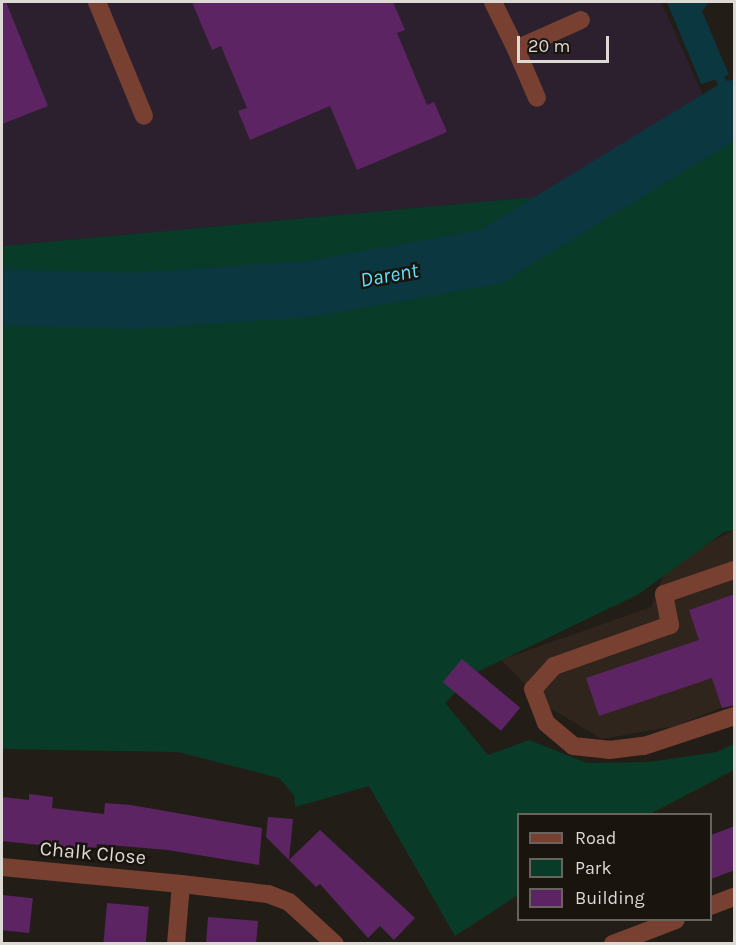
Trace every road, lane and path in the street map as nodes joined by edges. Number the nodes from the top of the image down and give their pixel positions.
1 (97, 2) edge
2 (493, 2) edge
3 (581, 20) dead end
4 (516, 49) junction
5 (537, 98) dead end
6 (144, 116) dead end
7 (735, 570) edge
8 (735, 716) edge
9 (2, 867) edge
10 (181, 884) junction
11 (735, 897) edge
12 (712, 906) edge
13 (673, 921) edge
14 (176, 944) edge
15 (335, 944) edge
16 (613, 944) edge

1 - 6 street
2 - 4 street
3 - 4 street
4 - 5 street
7 - 8 street
9 - 10 street, Chalk Close
10 - 14 street
10 - 15 street, Chalk Close
11 - 12 street
13 - 16 street

